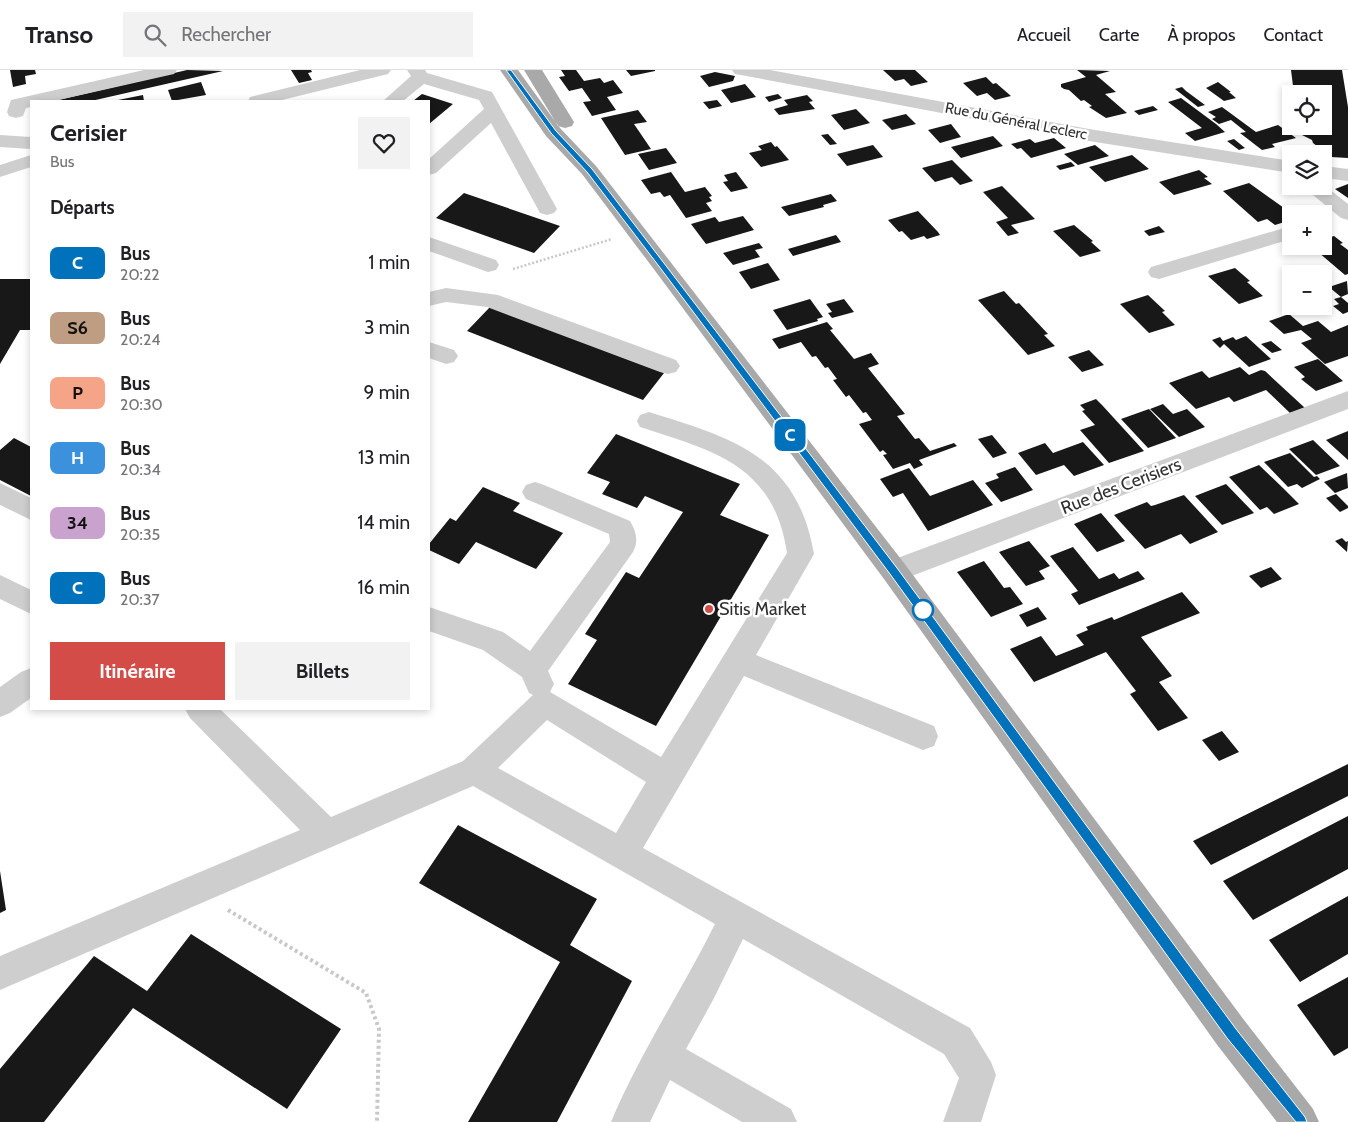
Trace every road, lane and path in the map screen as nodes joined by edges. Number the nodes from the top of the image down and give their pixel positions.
1 (168, 70) edge
2 (382, 70) edge
3 (509, 70) edge
4 (534, 70) edge
5 (741, 70) edge
6 (419, 74) edge
7 (36, 100) edge
8 (262, 100) edge
9 (393, 100) edge
10 (30, 101) edge
11 (493, 110) junction
12 (16, 112) dead end
13 (0, 141) edge
14 (30, 143) edge
15 (28, 165) edge
16 (1282, 166) edge
17 (430, 169) edge
18 (589, 170) junction
19 (0, 171) edge
20 (1332, 173) edge
21 (1348, 175) edge
22 (1324, 195) edge
23 (547, 209) dead end
24 (1348, 214) edge
25 (1332, 219) edge
26 (636, 231) junction
27 (1282, 235) edge
28 (430, 244) edge
29 (497, 268) joint
30 (1159, 272) dead end
31 (430, 299) edge
32 (668, 366) dead end
33 (1348, 400) edge
34 (650, 421) dead end
35 (535, 492) dead end
36 (0, 493) edge
37 (30, 509) edge
38 (894, 571) junction
39 (0, 586) edge
40 (30, 602) edge
41 (430, 619) edge
42 (738, 660) junction
43 (533, 669) junction
44 (30, 682) edge
45 (30, 692) edge
46 (545, 703) junction
47 (0, 705) edge
48 (201, 710) edge
49 (923, 736) dead end
50 (474, 771) junction
51 (666, 777) junction
52 (326, 834) junction
53 (622, 854) junction
54 (195, 889) junction
55 (736, 917) junction
56 (0, 973) edge
57 (662, 1056) junction
58 (377, 1122) edge
59 (630, 1122) edge
60 (778, 1122) edge
61 (962, 1122) edge
62 (1300, 1122) edge

1 - 7 street
2 - 8 street
3 - 18 main road
4 - 18 main road
5 - 16 street, Rue du Général Leclerc
6 - 9 street
6 - 11 street
10 - 12 street
11 - 17 street
11 - 23 street
13 - 14 street
15 - 19 street
18 - 26 main road
20 - 21 street
22 - 24 street
24 - 25 street
26 - 29 path
26 - 38 main road
27 - 30 street
28 - 29 street
31 - 32 street
33 - 38 street, Rue des Cerisiers
34 - 42 street
35 - 43 street
36 - 37 street
38 - 62 main road
39 - 40 street
41 - 43 street
42 - 49 street
42 - 51 street
43 - 46 street
44 - 47 street
45 - 47 street
46 - 50 street
46 - 51 street
48 - 52 street
50 - 52 street
50 - 53 street
51 - 53 street
52 - 54 street
53 - 55 street
54 - 56 street
54 - 58 path
55 - 57 street
55 - 61 street
57 - 59 street
57 - 60 street

